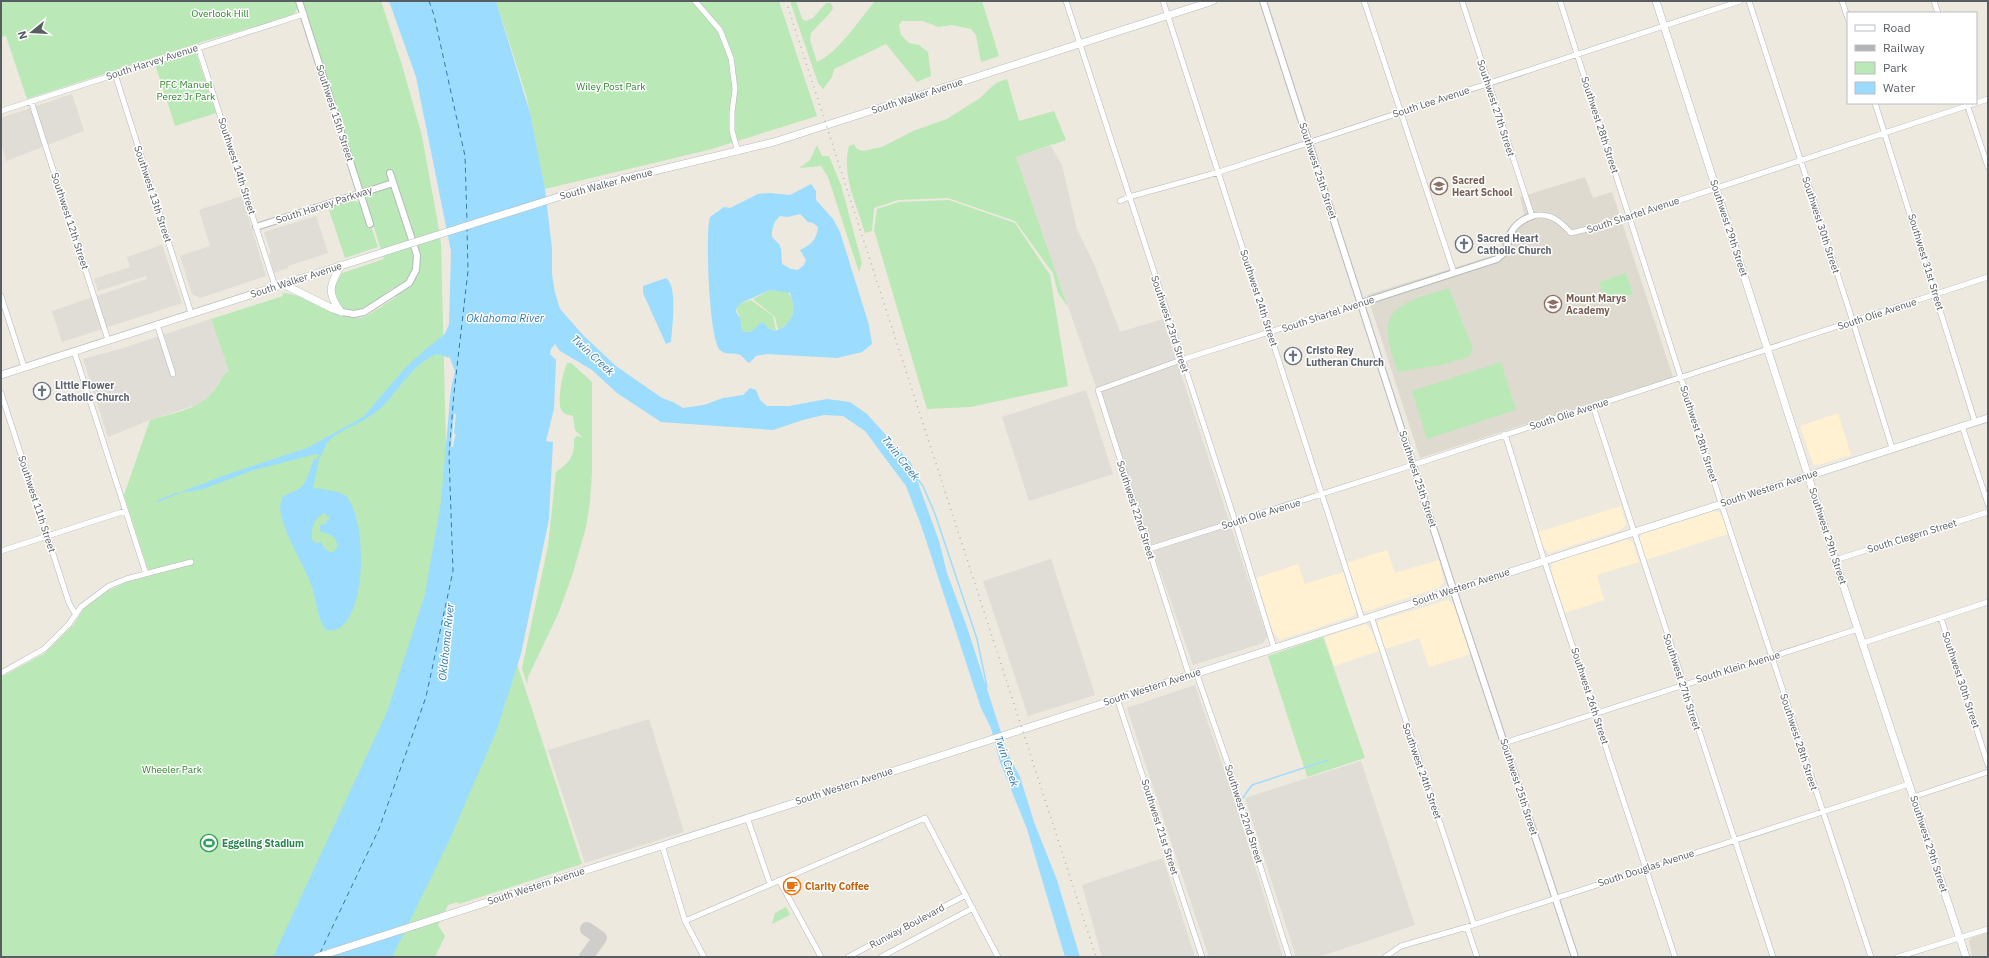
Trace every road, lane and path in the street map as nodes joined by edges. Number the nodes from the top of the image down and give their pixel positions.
1 (299, 1) edge
2 (695, 1) edge
3 (1066, 1) edge
4 (1164, 1) edge
5 (1213, 1) edge
6 (1263, 1) edge
7 (1364, 1) edge
8 (1462, 1) edge
9 (1560, 1) edge
10 (1656, 1) edge
11 (1740, 1) edge
12 (1750, 1) edge
13 (1842, 1) edge
14 (1934, 1) edge
15 (1938, 12) edge
16 (304, 14) junction
17 (1168, 15) junction
18 (1847, 16) edge
19 (1664, 26) junction
20 (1080, 44) junction
21 (198, 47) junction
22 (1578, 54) junction
23 (114, 74) junction
24 (1488, 83) junction
25 (1988, 99) edge
26 (31, 101) junction
27 (1977, 102) edge
28 (1875, 104) edge
29 (1967, 104) edge
30 (1, 111) edge
31 (1400, 112) junction
32 (1885, 132) junction
33 (1309, 141) junction
34 (738, 152) junction
35 (1800, 161) junction
36 (1988, 167) edge
37 (1219, 172) junction
38 (390, 173) dead end
39 (393, 183) junction
40 (1716, 188) junction
41 (360, 194) junction
42 (1129, 197) junction
43 (1120, 201) dead end
44 (1532, 216) junction
45 (1629, 217) junction
46 (370, 224) dead end
47 (256, 227) junction
48 (341, 265) junction
49 (1454, 273) junction
50 (1988, 277) edge
51 (283, 284) junction
52 (275, 286) junction
53 (1936, 295) junction
54 (1, 296) edge
55 (1361, 303) junction
56 (342, 312) junction
57 (191, 313) junction
58 (1854, 322) junction
59 (157, 324) junction
60 (1270, 333) junction
61 (108, 340) junction
62 (1768, 350) junction
63 (74, 351) junction
64 (1181, 360) junction
65 (24, 367) junction
66 (1, 374) edge
67 (173, 374) dead end
68 (1681, 378) junction
69 (1098, 390) joint
70 (1, 393) edge
71 (1593, 406) junction
72 (1988, 418) edge
73 (1975, 422) junction
74 (1962, 426) junction
75 (1505, 434) junction
76 (1892, 448) junction
77 (1413, 465) junction
78 (1808, 475) junction
79 (1323, 494) junction
80 (1721, 503) junction
81 (1988, 504) edge
82 (125, 511) junction
83 (1988, 512) edge
84 (1235, 521) junction
85 (1633, 532) junction
86 (47, 536) junction
87 (1149, 549) junction
88 (1, 551) edge
89 (1544, 560) junction
90 (1835, 560) junction
91 (191, 562) dead end
92 (146, 574) junction
93 (1453, 589) junction
94 (1988, 602) edge
95 (76, 615) junction
96 (1370, 616) junction
97 (1941, 618) junction
98 (1362, 619) junction
99 (1858, 629) junction
100 (1863, 643) junction
101 (1274, 648) junction
102 (1772, 657) junction
103 (1, 673) edge
104 (1193, 673) junction
105 (1683, 684) junction
106 (1117, 698) junction
107 (1595, 713) junction
108 (1504, 743) junction
109 (1988, 765) edge
110 (1988, 772) edge
111 (1909, 784) junction
112 (1913, 797) junction
113 (1823, 813) junction
114 (747, 818) junction
115 (1735, 839) junction
116 (662, 845) junction
117 (1646, 868) junction
118 (780, 880) junction
119 (770, 884) junction
120 (966, 895) junction
121 (1555, 898) junction
122 (973, 908) junction
123 (685, 920) junction
124 (1474, 925) junction
125 (1467, 927) junction
126 (1988, 929) edge
127 (1960, 939) junction
128 (1385, 956) edge
129 (317, 957) edge
130 (704, 957) edge
131 (821, 957) edge
132 (848, 957) edge
133 (881, 957) edge
134 (998, 957) edge
135 (1202, 957) edge
136 (1290, 957) edge
137 (1477, 957) edge
138 (1575, 957) edge
139 (1675, 957) edge
140 (1773, 957) edge
141 (1871, 957) edge
142 (1898, 957) edge
143 (1966, 957) edge

1 - 16 street, Southwest 15th Street
2 - 34 street
3 - 20 street, Southwest 23rd Street
4 - 17 street, Southwest 24th Street
5 - 17 main road, South Walker Avenue
6 - 33 street, Southwest 25th Street
7 - 31 street
8 - 24 street, Southwest 27th Street
9 - 22 street, Southwest 28th Street
10 - 19 main road, Southwest 29th Street
11 - 19 street, South Lee Avenue
12 - 35 street, Southwest 30th Street
13 - 18 street
14 - 15 street
16 - 21 street, South Harvey Avenue
16 - 41 street, Southwest 15th Street
17 - 20 main road, South Walker Avenue
17 - 37 street, Southwest 24th Street
19 - 22 street, South Lee Avenue
19 - 40 main road, Southwest 29th Street
20 - 34 main road, South Walker Avenue
20 - 42 street, Southwest 23rd Street
21 - 23 street, South Harvey Avenue
21 - 47 street, Southwest 14th Street
22 - 24 street, South Lee Avenue
22 - 45 street, Southwest 28th Street
23 - 26 street, South Harvey Avenue
23 - 57 street, Southwest 13th Street
24 - 31 street, South Lee Avenue
24 - 44 street, Southwest 27th Street
25 - 27 street, South Shartel Avenue
26 - 30 street, South Harvey Avenue
26 - 61 street, Southwest 12th Street
28 - 32 street, Southwest 31st Street
29 - 32 street, South Shartel Avenue
29 - 36 street
31 - 33 street, South Lee Avenue
31 - 49 street
32 - 35 street, South Shartel Avenue
32 - 53 street, Southwest 31st Street
33 - 37 street, South Lee Avenue
33 - 55 street, Southwest 25th Street
34 - 48 main road, South Walker Avenue, bridge
35 - 40 street, South Shartel Avenue
35 - 58 street, Southwest 30th Street
37 - 42 street, South Lee Avenue
37 - 60 street, Southwest 24th Street
38 - 39 street
39 - 41 street, South Harvey Parkway
39 - 56 street
40 - 45 street, South Shartel Avenue
40 - 62 main road, Southwest 29th Street
41 - 46 street, Southwest 15th Street
41 - 47 street, South Harvey Parkway
42 - 43 street, South Lee Avenue
42 - 64 street, Southwest 23rd Street
44 - 45 street, South Shartel Avenue
44 - 49 street, South Shartel Avenue
45 - 68 street, Southwest 28th Street
47 - 52 street, Southwest 14th Street
48 - 51 main road, South Walker Avenue
48 - 56 main road
49 - 55 street, South Shartel Avenue
50 - 53 street, South Olie Avenue
51 - 52 main road, South Walker Avenue
51 - 56 main road
52 - 57 main road, South Walker Avenue
53 - 58 street, South Olie Avenue
53 - 73 street, Southwest 31st Street
54 - 65 street
55 - 60 street, South Shartel Avenue
55 - 77 street, Southwest 25th Street
57 - 59 main road, South Walker Avenue
58 - 62 street, South Olie Avenue
58 - 76 street, Southwest 30th Street
59 - 61 main road, South Walker Avenue
59 - 67 street
60 - 64 street, South Shartel Avenue
60 - 79 street, Southwest 24th Street
61 - 63 main road, South Walker Avenue
62 - 68 street, South Olie Avenue
62 - 78 main road, Southwest 29th Street
63 - 65 main road, South Walker Avenue
63 - 82 street
64 - 69 street, South Shartel Avenue
64 - 84 street, Southwest 23rd Street
65 - 66 main road, South Walker Avenue
68 - 71 street, South Olie Avenue
68 - 80 street, Southwest 28th Street
69 - 87 street, Southwest 22nd Street
70 - 86 street, Southwest 11th Street
71 - 75 street, South Olie Avenue
71 - 85 street, Southwest 27th Street
72 - 73 main road, South Western Avenue
73 - 74 main road, South Western Avenue
74 - 76 main road, South Western Avenue
74 - 81 street
75 - 77 street, South Olie Avenue
75 - 89 street, Southwest 26th Street
76 - 78 main road, South Western Avenue
77 - 79 street, South Olie Avenue
77 - 93 street, Southwest 25th Street
78 - 80 main road, South Western Avenue
78 - 90 main road, Southwest 29th Street
79 - 84 street, South Olie Avenue
79 - 98 street, Southwest 24th Street
80 - 85 main road, South Western Avenue
80 - 102 street, Southwest 28th Street
82 - 86 street
82 - 92 street
83 - 90 street, South Clegern Street
84 - 87 street, South Olie Avenue
84 - 101 street, Southwest 23rd Street
85 - 89 main road, South Western Avenue
85 - 105 street, Southwest 27th Street
86 - 88 street
86 - 95 street, Southwest 11th Street
87 - 104 street, Southwest 22nd Street
89 - 93 main road, South Western Avenue
89 - 107 street, Southwest 26th Street
90 - 99 main road, Southwest 29th Street
91 - 92 street
92 - 95 street
93 - 96 main road, South Western Avenue
93 - 108 street, Southwest 25th Street
94 - 97 street
95 - 103 street
96 - 98 main road, South Western Avenue
96 - 124 street, Southwest 24th Street
97 - 100 street
97 - 109 street, Southwest 30th Street
98 - 101 main road, South Western Avenue
99 - 100 main road, Southwest 29th Street
99 - 102 street, South Klein Avenue
100 - 111 main road, Southwest 29th Street
101 - 104 main road, South Western Avenue
102 - 105 street, South Klein Avenue
102 - 113 street, Southwest 28th Street
104 - 106 main road, South Western Avenue
104 - 136 street, Southwest 22nd Street
105 - 107 street, South Klein Avenue
105 - 115 street, Southwest 27th Street
106 - 114 main road, South Western Avenue
106 - 135 street, Southwest 21st Street
107 - 108 street, South Klein Avenue
107 - 117 street, Southwest 26th Street
108 - 121 street, Southwest 25th Street
110 - 112 street
111 - 112 main road, Southwest 29th Street
111 - 113 street, South Douglas Avenue
112 - 127 main road, Southwest 29th Street
113 - 115 street, South Douglas Avenue
113 - 141 street, Southwest 28th Street
114 - 116 main road, South Western Avenue
114 - 119 street
115 - 117 street, South Douglas Avenue
115 - 140 street, Southwest 27th Street
116 - 123 street
116 - 129 main road, South Western Avenue
117 - 121 street, South Douglas Avenue
117 - 139 street, Southwest 26th Street
118 - 119 street
118 - 120 street
118 - 131 street
119 - 123 street
120 - 122 street
120 - 132 street, Runway Boulevard
121 - 124 street, South Douglas Avenue
121 - 138 street, Southwest 25th Street
122 - 133 street, Runway Boulevard
122 - 134 street
123 - 130 street
124 - 125 street, South Douglas Avenue
125 - 128 street, South Douglas Avenue
125 - 137 street
126 - 127 street
127 - 142 street
127 - 143 main road, Southwest 29th Street

